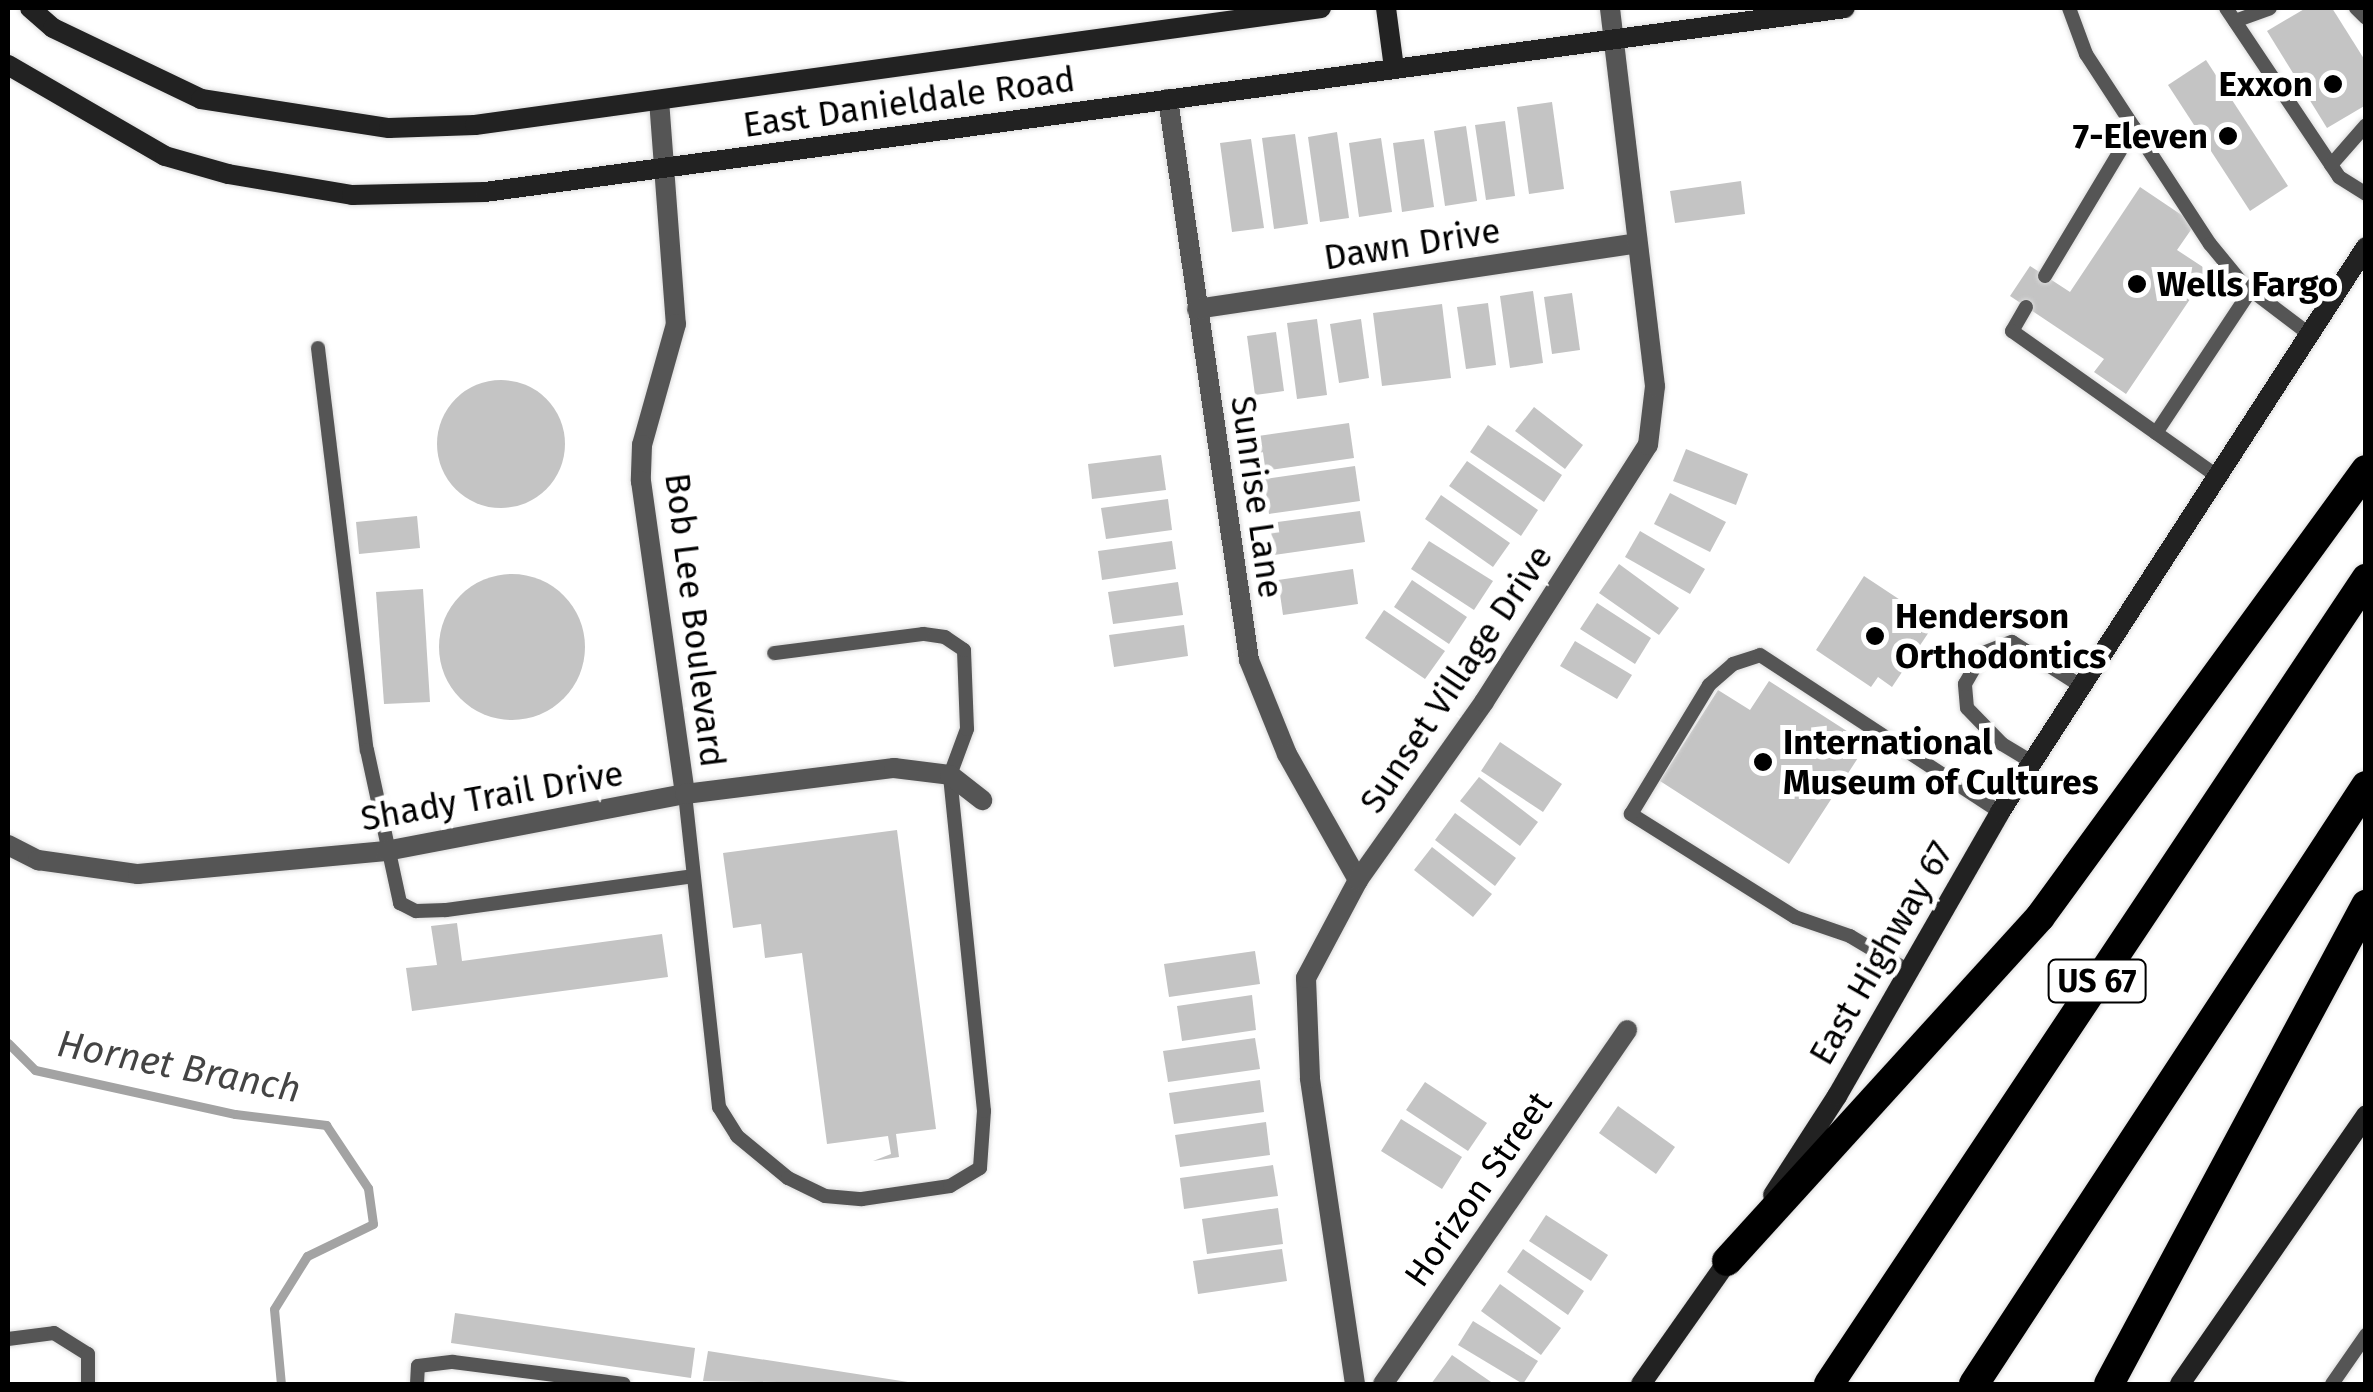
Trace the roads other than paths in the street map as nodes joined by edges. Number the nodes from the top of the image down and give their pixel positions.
1 (30, 8) edge
2 (1321, 8) edge
3 (1386, 8) edge
4 (1610, 8) edge
5 (1845, 8) edge
6 (2069, 8) edge
7 (2270, 8) edge
8 (2356, 8) edge
9 (2230, 14) edge
10 (2366, 18) edge
11 (1614, 39) junction
12 (8, 64) edge
13 (1394, 68) junction
14 (1168, 99) junction
15 (659, 100) junction
16 (2366, 125) edge
17 (2134, 128) junction
18 (2331, 165) junction
19 (664, 168) junction
20 (2366, 194) edge
21 (1637, 243) junction
22 (2366, 248) edge
23 (2045, 276) dead end
24 (2251, 290) junction
25 (2026, 307) dead end
26 (1197, 310) junction
27 (2309, 334) junction
28 (318, 348) dead end
29 (2156, 433) junction
30 (2366, 470) edge
31 (2217, 476) junction
32 (2366, 579) edge
33 (774, 653) dead end
34 (2082, 686) junction
35 (2032, 762) junction
36 (950, 775) junction
37 (2366, 786) edge
38 (684, 794) junction
39 (982, 800) dead end
40 (2000, 812) junction
41 (8, 845) edge
42 (386, 852) junction
43 (694, 876) junction
44 (1358, 880) junction
45 (2366, 906) edge
46 (1907, 970) junction
47 (1626, 1030) dead end
48 (2366, 1115) edge
49 (1727, 1261) junction
50 (2366, 1334) edge
51 (8, 1338) edge
52 (88, 1384) edge
53 (417, 1384) edge
54 (624, 1384) edge
55 (1356, 1384) edge
56 (1383, 1384) edge
57 (1642, 1384) edge
58 (1829, 1384) edge
59 (1974, 1384) edge
60 (2109, 1384) edge
61 (2180, 1384) edge
62 (2332, 1384) edge

1 - 15 main road, East Danieldale Road
2 - 15 main road, East Danieldale Road
3 - 13 main road
4 - 11 street, Sunset Village Drive
5 - 11 main road, East Danieldale Road
6 - 17 lane
7 - 9 lane
8 - 10 lane
9 - 18 lane
11 - 13 main road, East Danieldale Road
11 - 21 street, Sunset Village Drive
12 - 19 main road, East Danieldale Road
13 - 14 main road, East Danieldale Road
14 - 19 main road, East Danieldale Road
14 - 26 street, Sunrise Lane
15 - 19 street, Bob Lee Boulevard
16 - 18 lane
17 - 23 lane
17 - 24 lane
18 - 20 lane
19 - 38 street, Bob Lee Boulevard
21 - 26 street, Dawn Drive
21 - 44 street, Sunset Village Drive
22 - 27 main road, East Highway 67
24 - 27 lane
24 - 29 lane
25 - 29 lane
26 - 44 street, Sunrise Lane
27 - 31 main road, East Highway 67
28 - 42 lane
29 - 31 lane
30 - 49 highway
31 - 34 main road, East Highway 67
32 - 58 highway, US 67
33 - 36 lane
34 - 35 main road, East Highway 67
34 - 35 lane
35 - 40 main road, East Highway 67
36 - 38 street, Shady Trail Drive
36 - 39 street
36 - 43 lane
37 - 59 highway
38 - 42 street, Shady Trail Drive
38 - 43 lane
40 - 46 main road, East Highway 67
40 - 46 lane
41 - 42 street, Shady Trail Drive
42 - 43 lane
44 - 55 street, Sunset Village Drive
45 - 60 highway
46 - 49 main road, East Highway 67
47 - 56 street, Horizon Street
48 - 61 main road
49 - 57 main road, East Highway 67
50 - 62 lane
51 - 52 lane
53 - 54 lane

